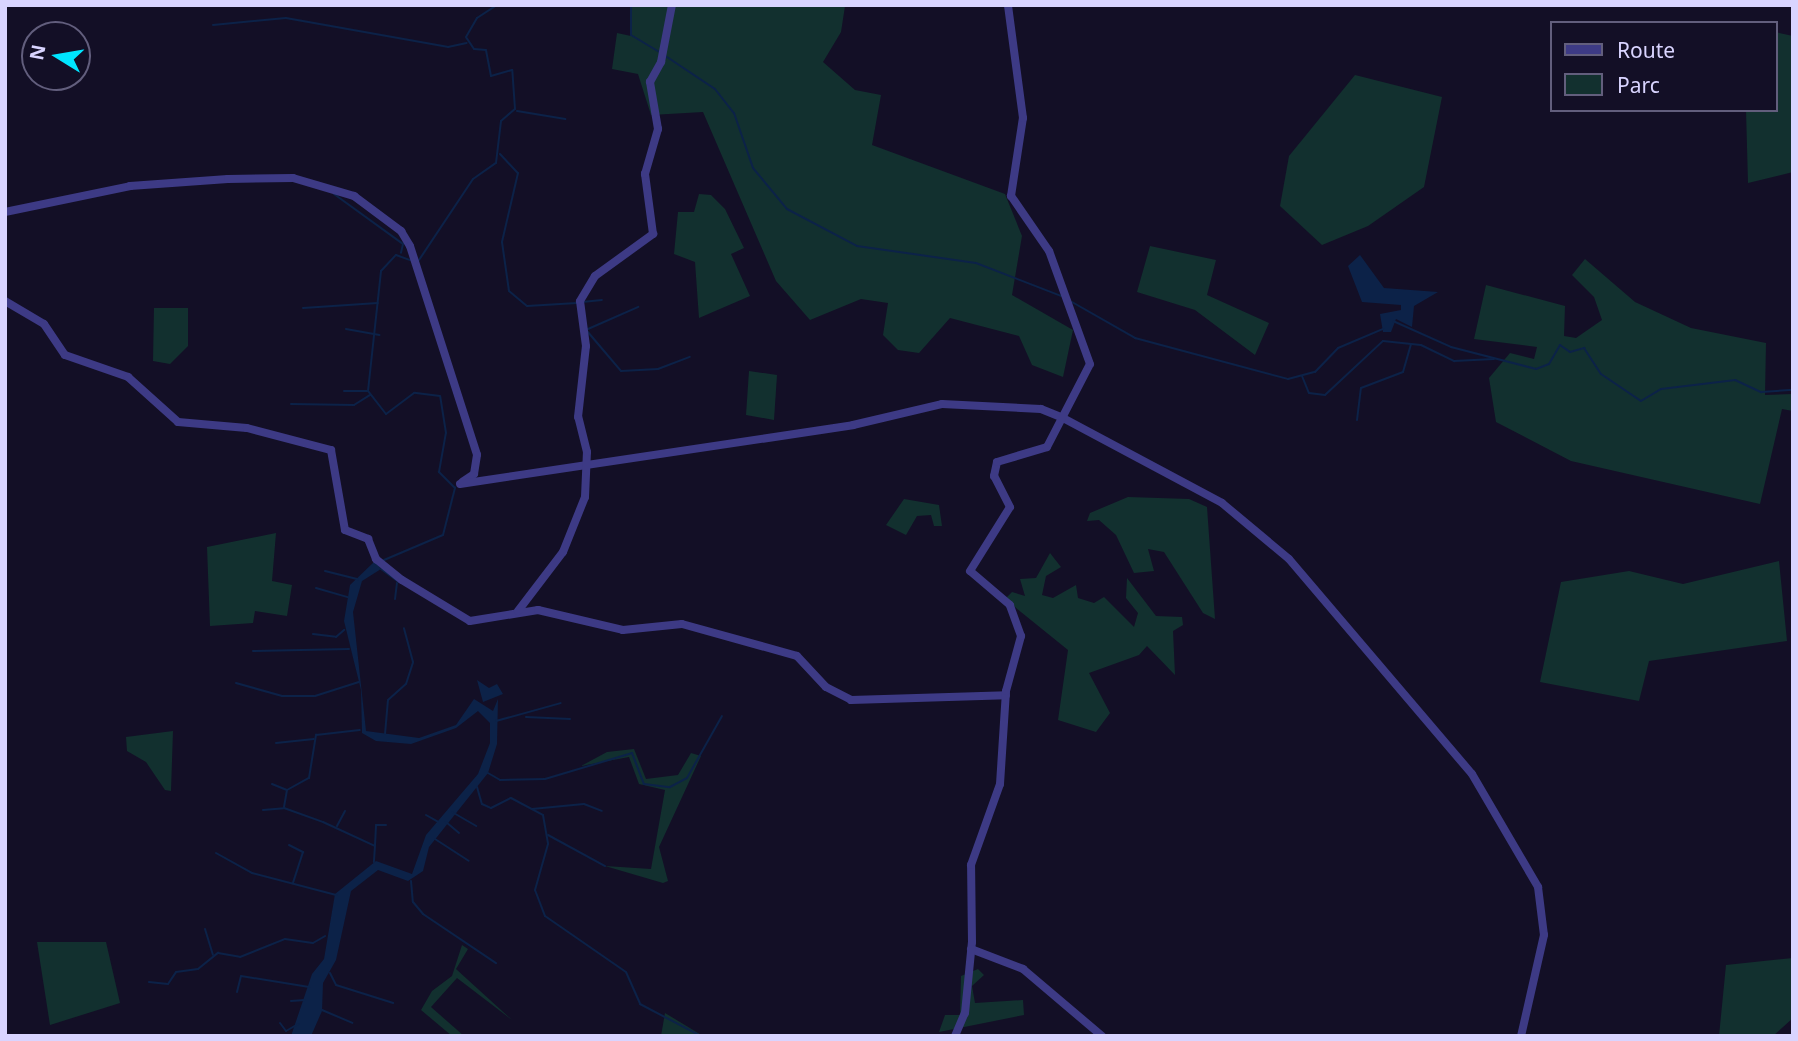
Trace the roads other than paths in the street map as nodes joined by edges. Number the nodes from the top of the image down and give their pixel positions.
1 (672, 5) edge
2 (1008, 5) edge
3 (5, 212) edge
4 (5, 301) edge
5 (1063, 418) junction
6 (588, 468) junction
7 (518, 611) junction
8 (1006, 695) junction
9 (971, 949) junction
10 (955, 1036) edge
11 (1102, 1036) edge
12 (1521, 1036) edge

1 - 6 street
2 - 5 street
3 - 6 street
4 - 7 street
5 - 6 street
5 - 8 street
5 - 12 street
6 - 7 street
7 - 8 street
8 - 9 street
9 - 10 street
9 - 11 street

